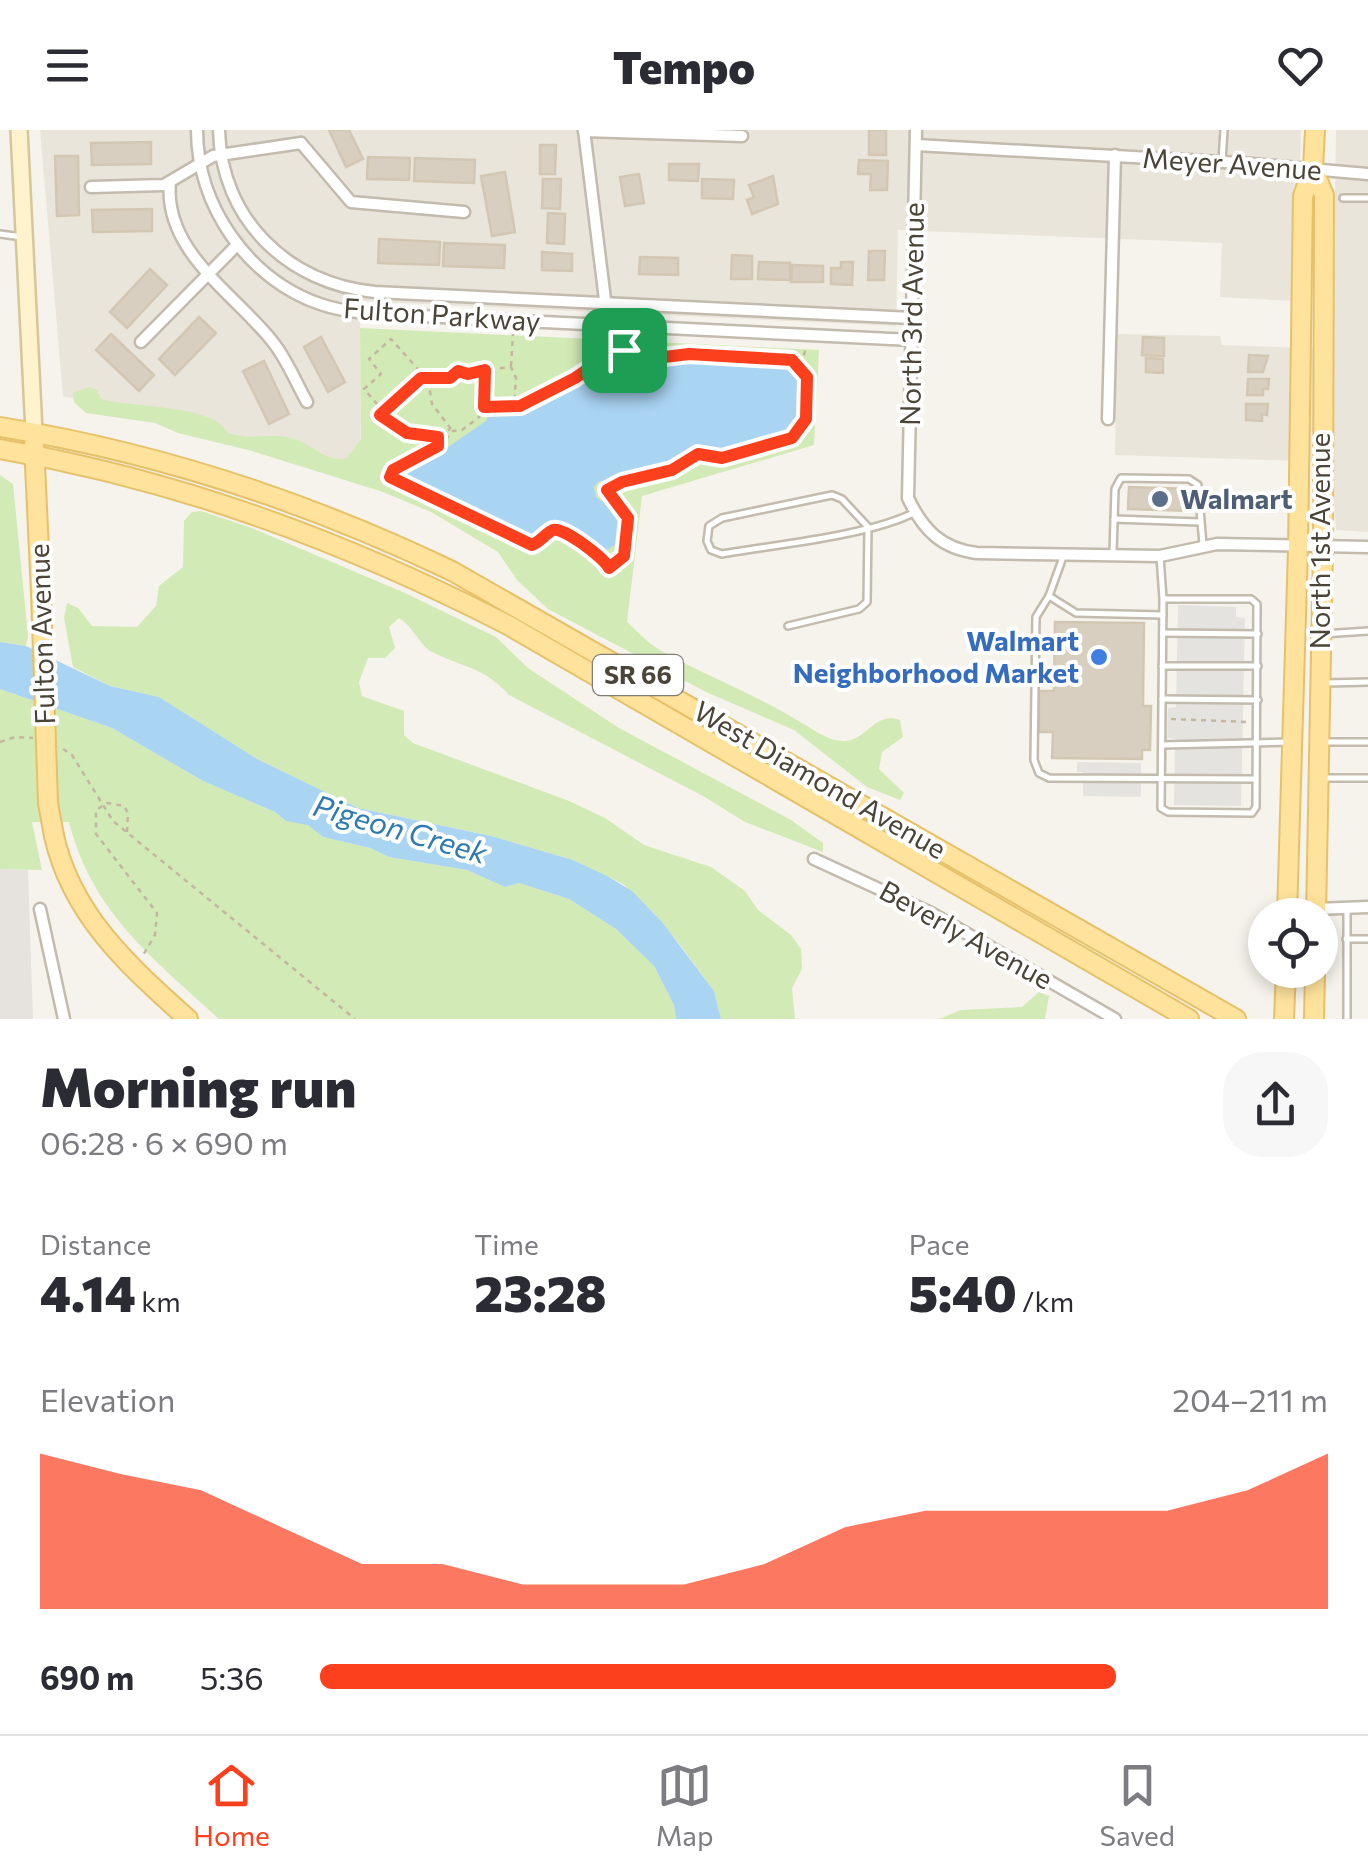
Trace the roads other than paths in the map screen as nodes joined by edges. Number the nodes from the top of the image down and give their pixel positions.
1 (19, 130) edge
2 (196, 130) edge
3 (219, 130) edge
4 (302, 130) edge
5 (916, 130) edge
6 (1224, 130) edge
7 (1315, 130) edge
8 (584, 131) edge
9 (742, 136) dead end
10 (301, 143) junction
11 (916, 145) junction
12 (221, 155) junction
13 (1115, 155) junction
14 (1222, 162) junction
15 (200, 164) junction
16 (1312, 169) junction
17 (1368, 174) edge
18 (170, 182) junction
19 (92, 187) dead end
20 (1343, 198) dead end
21 (1368, 198) edge
22 (464, 212) dead end
23 (0, 234) edge
24 (26, 237) junction
25 (238, 246) junction
26 (208, 274) junction
27 (375, 292) junction
28 (606, 302) junction
29 (374, 314) junction
30 (912, 318) junction
31 (608, 324) junction
32 (912, 340) junction
33 (140, 342) dead end
34 (307, 402) dead end
35 (1108, 418) dead end
36 (0, 427) edge
37 (34, 432) junction
38 (0, 449) edge
39 (35, 455) junction
40 (1142, 478) junction
41 (1157, 479) junction
42 (1170, 479) junction
43 (1142, 487) dead end
44 (1157, 488) dead end
45 (1170, 488) dead end
46 (1141, 510) dead end
47 (1156, 510) dead end
48 (1170, 510) dead end
49 (914, 512) junction
50 (1114, 520) junction
51 (1141, 520) junction
52 (1156, 521) junction
53 (1170, 521) junction
54 (1200, 522) junction
55 (868, 527) junction
56 (1203, 546) junction
57 (1368, 547) edge
58 (1323, 548) junction
59 (1298, 549) junction
60 (1064, 556) junction
61 (1112, 556) junction
62 (1160, 556) junction
63 (1049, 596) junction
64 (1163, 599) junction
65 (1163, 615) junction
66 (788, 626) dead end
67 (1368, 631) edge
68 (1163, 633) junction
69 (1258, 634) junction
70 (1320, 634) junction
71 (1162, 666) junction
72 (1258, 666) junction
73 (1368, 682) edge
74 (1319, 683) junction
75 (1162, 699) junction
76 (1258, 700) junction
77 (1292, 742) junction
78 (1317, 742) junction
79 (1368, 742) edge
80 (1162, 745) junction
81 (1258, 745) junction
82 (1317, 778) junction
83 (1368, 778) edge
84 (1160, 779) junction
85 (1256, 779) junction
86 (814, 859) dead end
87 (1287, 898) edge
88 (1316, 898) edge
89 (1347, 907) junction
90 (1368, 907) edge
91 (40, 908) dead end
92 (1338, 908) edge
93 (1346, 939) junction
94 (1368, 939) edge
95 (1285, 988) edge
96 (1315, 988) edge
97 (64, 1019) edge
98 (188, 1019) edge
99 (1114, 1019) edge
100 (1189, 1019) edge
101 (1236, 1019) edge
102 (1284, 1019) edge
103 (1314, 1019) edge
104 (1347, 1019) edge

1 - 24 main road
2 - 15 street, Fulton Parkway
3 - 12 street, Fulton Parkway
4 - 10 street
5 - 11 street, North 3rd Avenue
6 - 14 lane
7 - 16 main road, North 1st Avenue
8 - 9 street
8 - 28 street
10 - 12 street
10 - 22 street
11 - 13 street, Meyer Avenue
11 - 30 street, North 3rd Avenue
12 - 15 street
12 - 27 street, Fulton Parkway
13 - 14 street, Meyer Avenue
13 - 35 street
14 - 16 street, Meyer Avenue
15 - 18 street
15 - 25 street, Fulton Parkway
16 - 17 street, Meyer Avenue
16 - 58 main road, North 1st Avenue
16 - 59 main road, North 1st Avenue
18 - 19 street
18 - 26 street
20 - 21 lane
23 - 24 lane
24 - 37 main road
25 - 26 street
25 - 29 street, Fulton Parkway
26 - 33 street
26 - 34 street
27 - 28 street, Fulton Parkway
27 - 29 lane
28 - 30 street, Fulton Parkway
28 - 31 street
29 - 31 street, Fulton Parkway
30 - 32 street, North 3rd Avenue
31 - 32 street, Fulton Parkway
32 - 49 street, North 3rd Avenue
36 - 37 main road, West Diamond Avenue / SR 66
37 - 39 main road, Fulton Avenue
37 - 101 main road, West Diamond Avenue / SR 66
38 - 39 main road, West Diamond Avenue / SR 66
39 - 98 main road, Fulton Avenue, bridge
39 - 100 main road, West Diamond Avenue / SR 66
40 - 41 lane
40 - 43 lane
40 - 50 lane
41 - 42 lane
41 - 44 lane
42 - 45 lane
42 - 54 lane
46 - 51 lane
47 - 52 lane
48 - 53 lane
49 - 55 lane
49 - 60 street
50 - 51 lane
50 - 61 lane
51 - 52 lane
52 - 53 lane
53 - 54 lane
54 - 56 lane
55 - 55 lane
55 - 66 lane
56 - 59 street
56 - 62 street
57 - 58 street
58 - 59 street
58 - 70 main road, North 1st Avenue
59 - 77 main road, North 1st Avenue
60 - 61 street
60 - 63 lane
61 - 62 street
62 - 64 lane
63 - 65 lane
63 - 84 lane
64 - 65 lane
64 - 69 lane
65 - 68 lane
67 - 70 lane
68 - 69 lane
68 - 71 lane
69 - 72 lane
70 - 74 main road, North 1st Avenue
71 - 72 lane
71 - 75 lane
72 - 76 lane
73 - 74 lane
74 - 78 main road, North 1st Avenue
75 - 76 lane
75 - 80 lane
76 - 81 lane
77 - 81 lane
77 - 87 main road, North 1st Avenue
78 - 79 lane
78 - 82 main road, North 1st Avenue
80 - 81 lane
80 - 84 lane
81 - 85 lane
82 - 83 lane
82 - 88 main road, North 1st Avenue
84 - 85 lane
84 - 85 lane
86 - 99 street, Beverly Avenue
89 - 90 street
89 - 92 street
89 - 93 lane
91 - 97 street
93 - 94 lane
93 - 104 lane
95 - 102 main road
96 - 103 main road

